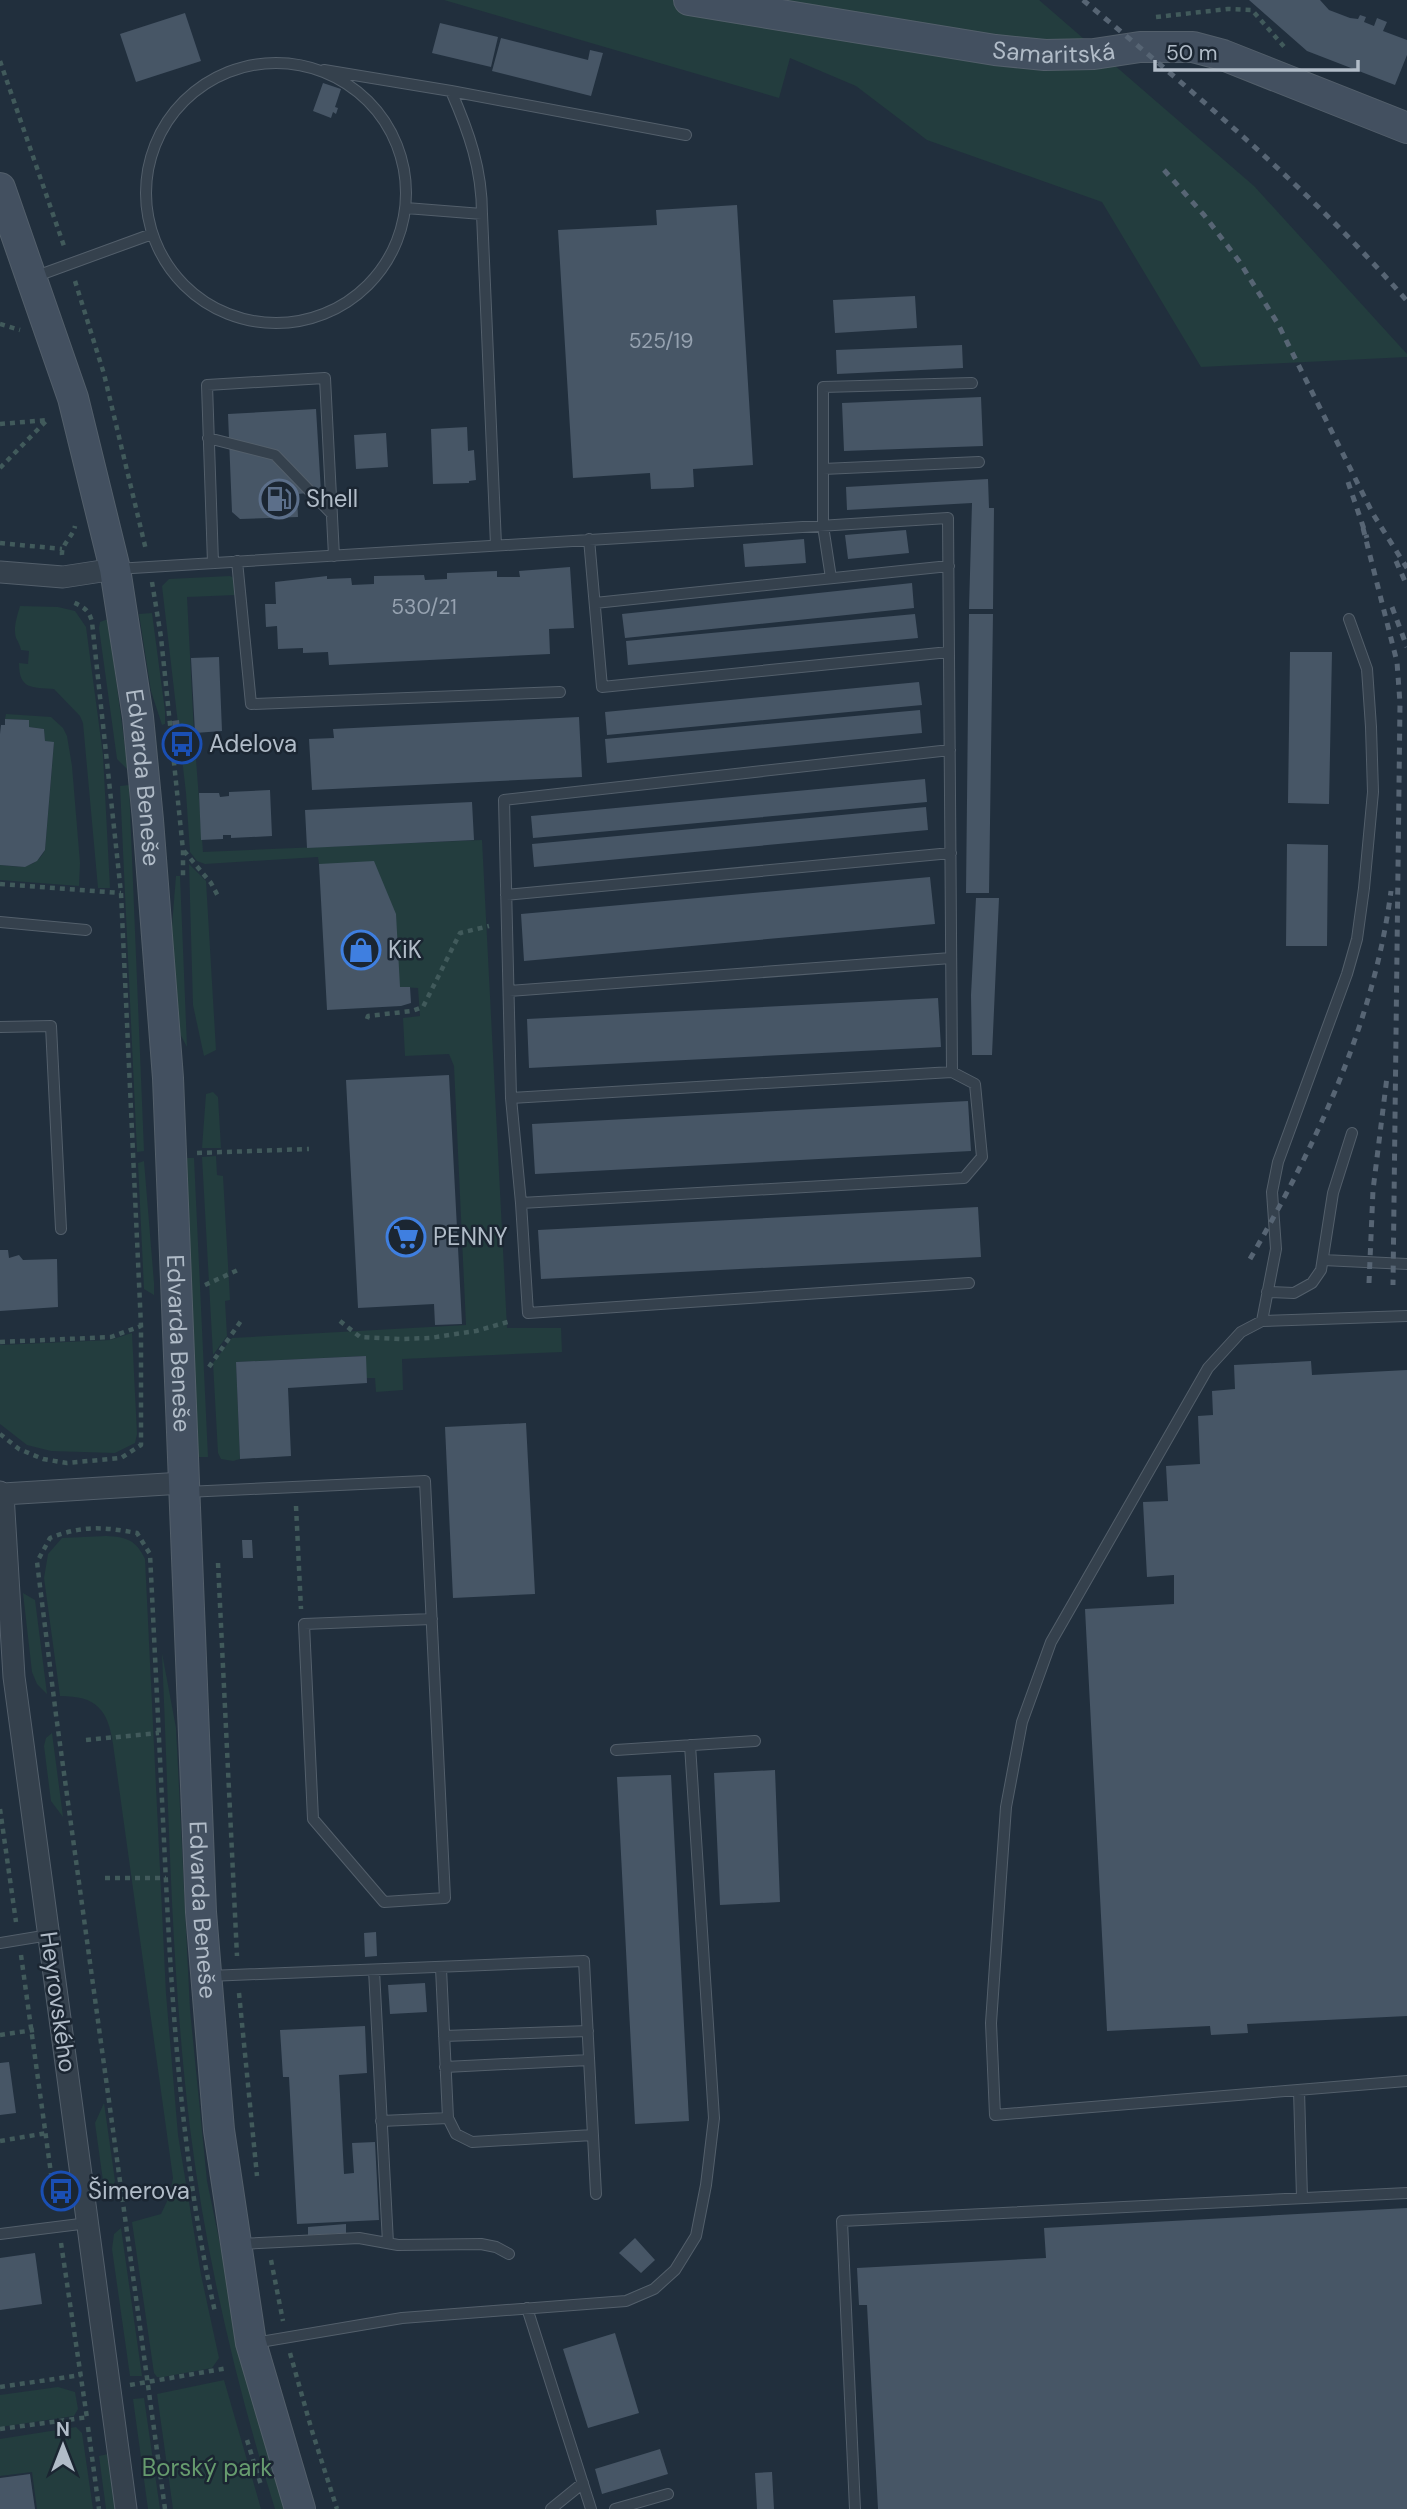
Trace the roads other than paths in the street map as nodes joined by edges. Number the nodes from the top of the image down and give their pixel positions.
1 (689, 0) edge
2 (313, 68) junction
3 (451, 91) junction
4 (1407, 128) edge
5 (686, 135) dead end
6 (0, 188) edge
7 (406, 208) junction
8 (482, 214) junction
9 (152, 234) junction
10 (32, 278) junction
11 (972, 383) dead end
12 (208, 438) junction
13 (979, 462) dead end
14 (823, 469) junction
15 (332, 514) junction
16 (823, 526) junction
17 (589, 539) junction
18 (496, 545) junction
19 (334, 556) junction
20 (237, 561) junction
21 (213, 563) junction
22 (949, 566) junction
23 (116, 569) junction
24 (0, 572) edge
25 (831, 578) junction
26 (595, 603) junction
27 (1349, 619) dead end
28 (949, 653) junction
29 (560, 692) dead end
30 (950, 750) junction
31 (951, 853) junction
32 (506, 895) junction
33 (0, 922) edge
34 (86, 930) dead end
35 (951, 958) junction
36 (509, 991) junction
37 (0, 1027) edge
38 (952, 1072) junction
39 (511, 1098) junction
40 (1352, 1133) dead end
41 (521, 1203) junction
42 (61, 1228) dead end
43 (1323, 1260) junction
44 (1407, 1264) edge
45 (969, 1283) dead end
46 (1268, 1292) junction
47 (1407, 1316) edge
48 (1262, 1321) junction
49 (183, 1488) junction
50 (2, 1493) edge
51 (432, 1619) junction
52 (755, 1741) dead end
53 (690, 1745) junction
54 (616, 1750) dead end
55 (49, 1935) junction
56 (0, 1943) edge
57 (441, 1968) junction
58 (374, 1970) junction
59 (206, 1976) junction
60 (588, 2031) junction
61 (444, 2036) junction
62 (589, 2060) junction
63 (445, 2067) junction
64 (1407, 2081) edge
65 (1298, 2090) junction
66 (448, 2119) junction
67 (382, 2121) junction
68 (593, 2135) junction
69 (1407, 2193) edge
70 (596, 2194) dead end
71 (1302, 2198) junction
72 (88, 2223) junction
73 (0, 2234) edge
74 (236, 2244) junction
75 (388, 2244) junction
76 (509, 2254) dead end
77 (527, 2308) junction
78 (251, 2343) junction
79 (583, 2483) junction
80 (668, 2494) dead end
81 (126, 2509) edge
82 (300, 2509) edge
83 (551, 2509) edge
84 (591, 2509) edge
85 (615, 2509) edge
86 (855, 2509) edge

1 - 4 street, Samaritská
2 - 3 lane
2 - 7 lane
2 - 9 lane
3 - 5 lane
3 - 8 lane
6 - 10 street, Edvarda Beneše
7 - 8 lane
7 - 9 lane
8 - 18 lane
9 - 10 lane
10 - 23 street, Edvarda Beneše
11 - 14 lane
12 - 15 lane
12 - 15 lane
12 - 21 lane
13 - 14 lane
14 - 16 lane
15 - 19 lane
16 - 17 lane
16 - 22 lane
16 - 25 lane
17 - 18 lane
17 - 26 lane
18 - 19 lane
19 - 20 lane
20 - 21 lane
20 - 29 lane
21 - 23 lane
22 - 25 lane
22 - 28 lane
23 - 24 street
23 - 49 street, Edvarda Beneše
25 - 26 lane
26 - 28 lane
27 - 46 lane
28 - 30 lane
30 - 31 lane
30 - 32 lane
31 - 32 lane
31 - 35 lane
32 - 36 lane
33 - 34 lane
35 - 36 lane
35 - 38 lane
36 - 39 lane
37 - 42 lane
38 - 39 lane
38 - 41 lane
39 - 41 lane
40 - 43 lane
41 - 45 lane
43 - 44 lane
43 - 46 lane
46 - 48 lane
47 - 48 lane
48 - 65 lane
49 - 50 street, Heyrovského
49 - 51 lane
49 - 59 street, Edvarda Beneše
50 - 55 street, Heyrovského
51 - 51 lane
52 - 53 lane
53 - 54 lane
53 - 77 lane
55 - 56 lane
55 - 72 street, Heyrovského
57 - 58 lane
57 - 60 lane
57 - 61 lane
58 - 59 lane
58 - 67 lane
59 - 74 street, Edvarda Beneše
60 - 61 lane
60 - 62 lane
61 - 63 lane
62 - 63 lane
62 - 68 lane
63 - 66 lane
64 - 65 lane
65 - 71 lane
66 - 67 lane
66 - 68 lane
67 - 75 lane
68 - 70 lane
69 - 71 lane
71 - 86 lane
72 - 73 lane
72 - 81 street, Heyrovského
74 - 75 lane
74 - 78 street, Edvarda Beneše
75 - 76 lane
77 - 78 lane
77 - 79 lane
78 - 82 street, Edvarda Beneše
79 - 83 lane
79 - 84 lane
80 - 85 lane

